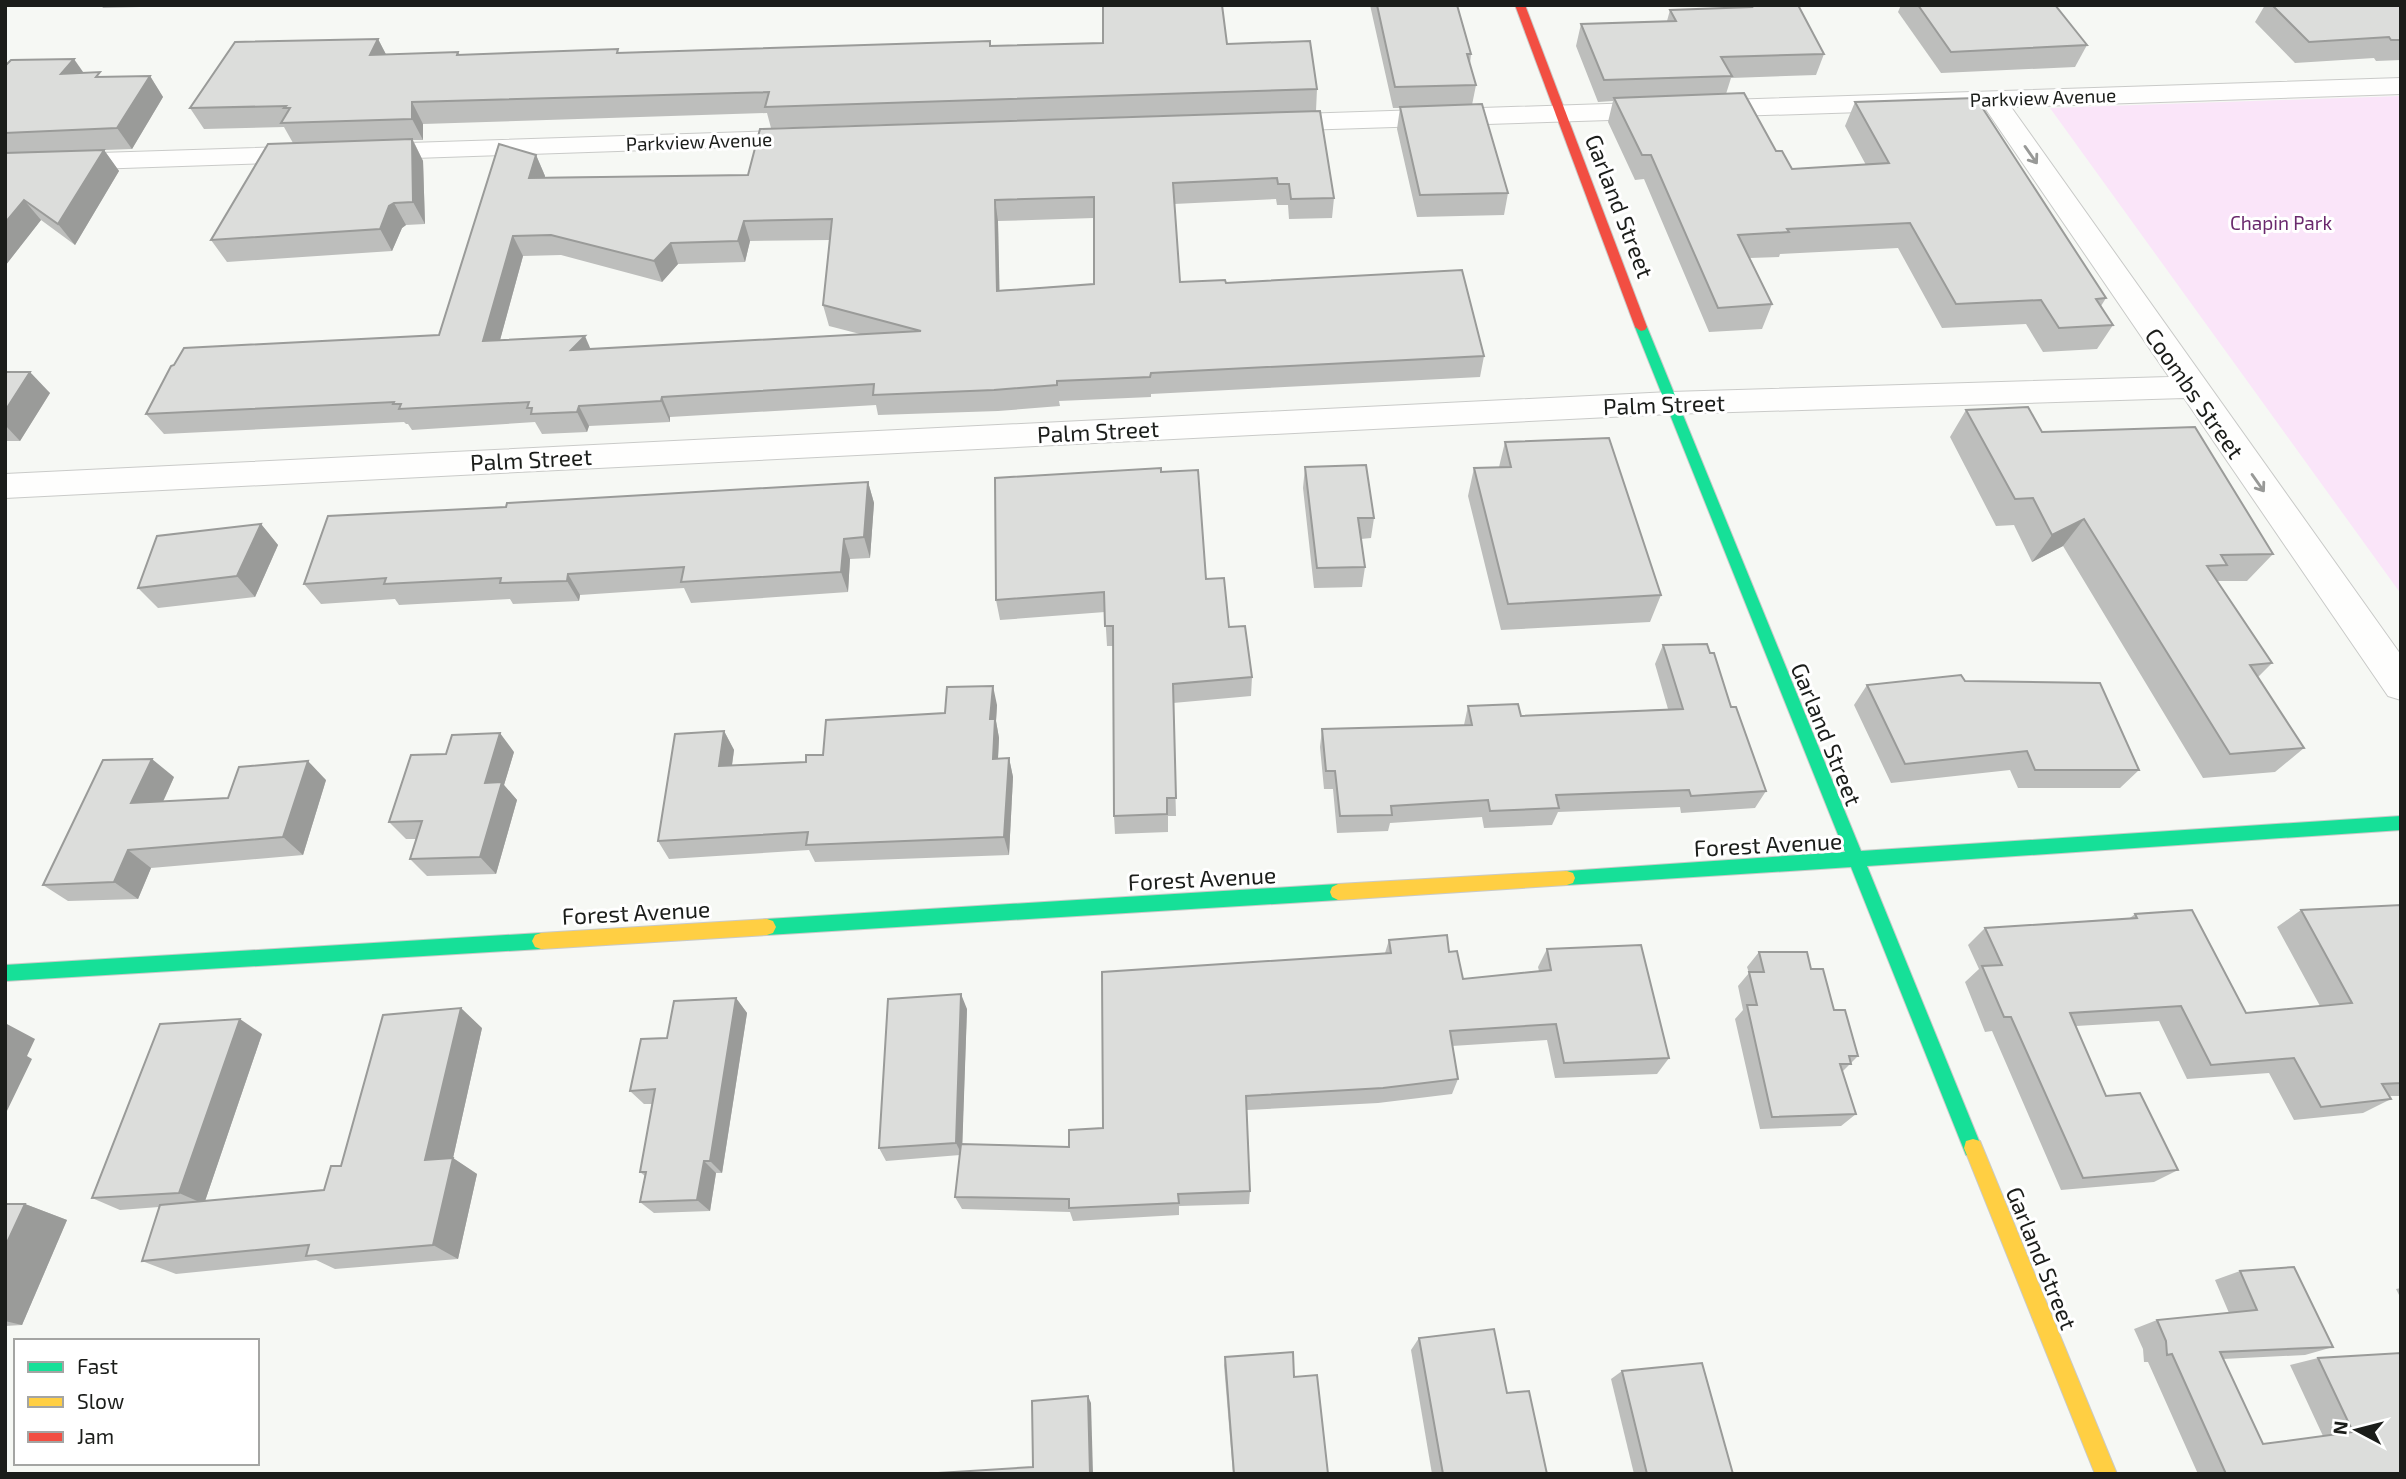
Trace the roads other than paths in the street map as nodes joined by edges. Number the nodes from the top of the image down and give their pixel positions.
1 (1520, 5) edge
2 (2401, 86) edge
3 (1992, 99) junction
4 (1561, 114) junction
5 (1242, 124) edge
6 (839, 137) edge
7 (5, 164) edge
8 (2191, 387) junction
9 (1670, 403) junction
10 (5, 486) edge
11 (2401, 685) edge
12 (2401, 823) edge
13 (1854, 861) junction
14 (5, 973) edge
15 (2106, 1474) edge

1 - 4 street, Garland Street
2 - 3 street, Parkview Avenue
3 - 4 street, Parkview Avenue
3 -> 8 street, Coombs Street
4 - 5 street, Parkview Avenue
4 - 9 street, Garland Street
6 - 7 street, Parkview Avenue
8 - 9 street, Palm Street
8 -> 11 street, Coombs Street
9 - 10 street, Palm Street
9 - 13 street, Garland Street
12 - 13 street, Forest Avenue
13 - 14 street, Forest Avenue
13 - 15 street, Garland Street

